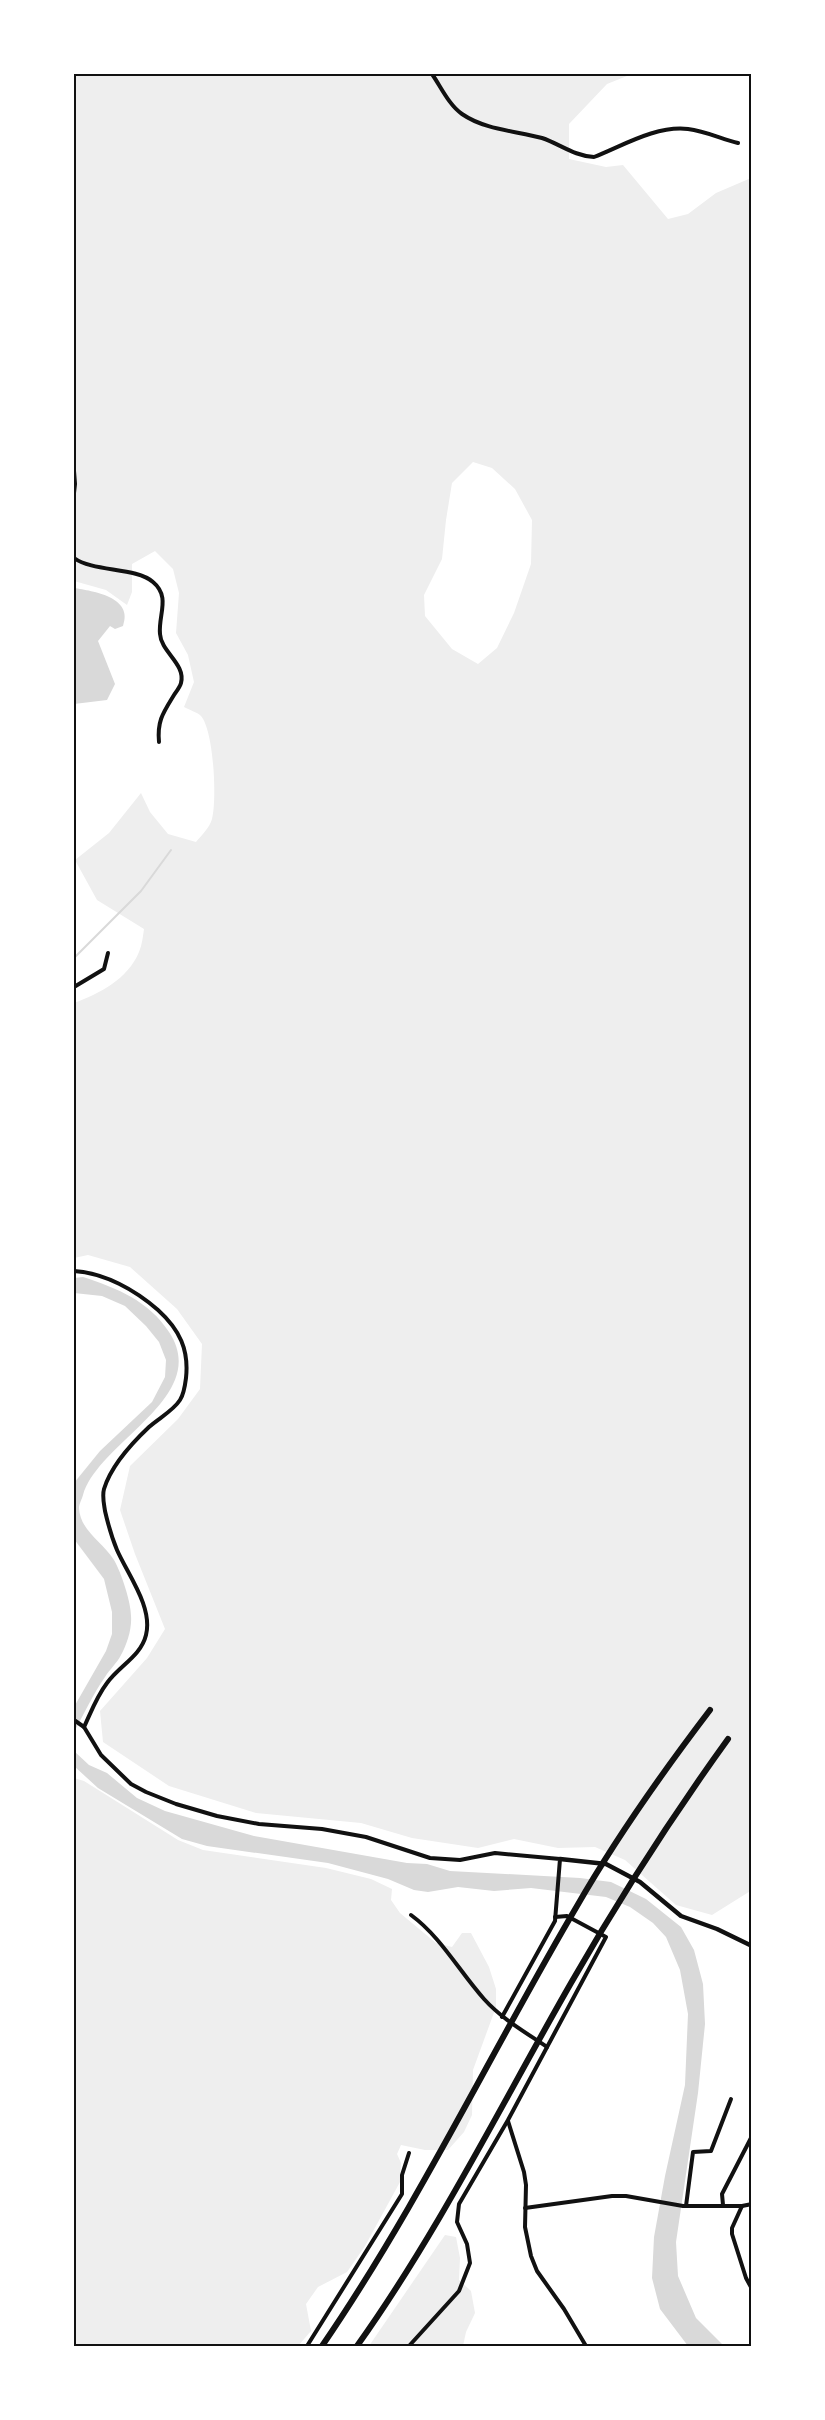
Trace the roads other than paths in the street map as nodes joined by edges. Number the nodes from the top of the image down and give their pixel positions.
1 (432, 74) edge
2 (738, 143) dead end
3 (74, 471) edge
4 (74, 493) edge
5 (74, 558) edge
6 (159, 742) dead end
7 (108, 953) dead end
8 (74, 987) edge
9 (74, 1271) edge
10 (710, 1710) dead end
11 (74, 1720) edge
12 (82, 1726) junction
13 (728, 1740) dead end
14 (560, 1859) junction
15 (411, 1915) dead end
16 (555, 1917) junction
17 (752, 1946) edge
18 (502, 2017) junction
19 (547, 2047) junction
20 (752, 2080) edge
21 (752, 2090) edge
22 (731, 2099) dead end
23 (508, 2120) junction
24 (752, 2136) edge
25 (409, 2153) dead end
26 (752, 2204) edge
27 (685, 2206) junction
28 (723, 2206) junction
29 (742, 2206) junction
30 (525, 2208) junction
31 (752, 2289) edge
32 (307, 2346) edge
33 (322, 2346) edge
34 (357, 2346) edge
35 (409, 2346) edge
36 (586, 2346) edge

1 - 2 street
3 - 4 street
5 - 6 street
7 - 8 street
9 - 12 street
10 - 33 highway
11 - 12 street
12 - 14 street
13 - 34 highway
14 - 16 street
14 - 17 street
15 - 18 street
16 - 18 street
16 - 19 street
18 - 19 street
19 - 23 street
20 - 21 street
22 - 27 street
23 - 30 street
23 - 35 street
24 - 28 street
25 - 32 street
26 - 29 street
27 - 28 street
27 - 30 street
28 - 29 street
29 - 31 street
30 - 36 street

